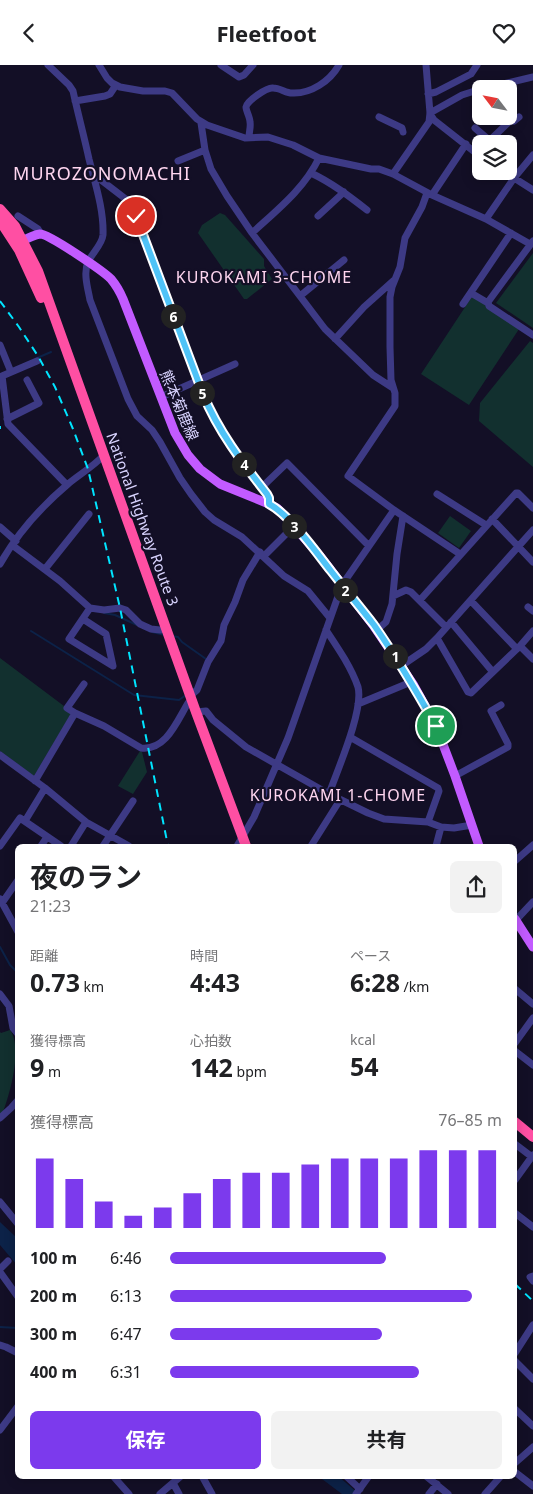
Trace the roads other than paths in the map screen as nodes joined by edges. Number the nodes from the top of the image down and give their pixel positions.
1 (48, 65) edge
2 (62, 65) edge
3 (99, 65) edge
4 (221, 65) edge
5 (253, 65) edge
6 (339, 65) edge
7 (426, 65) edge
8 (477, 65) edge
9 (59, 74) junction
10 (533, 77) edge
11 (518, 80) edge
12 (116, 85) junction
13 (472, 92) edge
14 (428, 94) junction
15 (75, 101) junction
16 (430, 113) junction
17 (379, 117) dead end
18 (519, 117) dead end
19 (201, 123) junction
20 (475, 128) dead end
21 (403, 132) dead end
22 (481, 135) edge
23 (495, 135) edge
24 (249, 137) junction
25 (466, 144) junction
26 (472, 148) edge
27 (205, 150) junction
28 (533, 155) edge
29 (319, 157) junction
30 (178, 161) dead end
31 (311, 173) junction
32 (393, 174) junction
33 (517, 174) edge
34 (95, 180) junction
35 (513, 180) edge
36 (517, 180) edge
37 (533, 190) edge
38 (344, 192) junction
39 (429, 194) junction
40 (0, 209) edge
41 (367, 210) dead end
42 (18, 216) dead end
43 (318, 216) dead end
44 (486, 219) junction
45 (0, 221) edge
46 (252, 233) junction
47 (510, 233) junction
48 (42, 234) junction
49 (532, 242) edge
50 (20, 243) junction
51 (344, 260) dead end
52 (88, 262) junction
53 (395, 280) junction
54 (471, 293) junction
55 (300, 296) junction
56 (488, 303) junction
57 (463, 304) dead end
58 (533, 335) edge
59 (335, 339) junction
60 (0, 345) edge
61 (36, 361) dead end
62 (236, 364) dead end
63 (11, 372) junction
64 (27, 381) dead end
65 (198, 381) junction
66 (393, 388) junction
67 (161, 397) junction
68 (7, 419) junction
69 (102, 457) junction
70 (67, 485) junction
71 (262, 487) junction
72 (437, 494) dead end
73 (269, 504) junction
74 (533, 508) edge
75 (394, 510) junction
76 (89, 514) dead end
77 (403, 516) junction
78 (492, 519) junction
79 (486, 525) junction
80 (294, 526) junction
81 (0, 527) edge
82 (533, 530) edge
83 (14, 543) junction
84 (369, 546) junction
85 (518, 547) junction
86 (262, 554) junction
87 (460, 555) junction
88 (533, 562) edge
89 (0, 563) edge
90 (45, 569) junction
91 (342, 585) junction
92 (393, 596) junction
93 (420, 600) junction
94 (471, 601) junction
95 (89, 609) junction
96 (330, 618) junction
97 (83, 619) junction
98 (449, 625) junction
99 (160, 630) junction
100 (326, 630) junction
101 (377, 630) junction
102 (533, 631) edge
103 (437, 638) junction
104 (518, 647) junction
105 (533, 659) edge
106 (402, 666) junction
107 (492, 671) junction
108 (411, 682) junction
109 (84, 684) dead end
110 (189, 699) junction
111 (358, 704) junction
112 (502, 705) dead end
113 (196, 712) junction
114 (75, 713) junction
115 (350, 737) junction
116 (0, 755) edge
117 (277, 765) junction
118 (455, 776) junction
119 (35, 781) junction
120 (45, 788) junction
121 (329, 794) junction
122 (340, 800) junction
123 (133, 801) dead end
124 (25, 821) junction
125 (86, 822) junction
126 (428, 822) junction
127 (472, 825) junction
128 (442, 827) junction
129 (110, 835) junction
130 (47, 837) junction
131 (42, 844) edge
132 (58, 844) edge
133 (72, 844) edge
134 (104, 844) edge
135 (126, 844) edge
136 (241, 844) edge
137 (312, 844) edge
138 (437, 844) edge
139 (478, 844) edge
140 (533, 845) edge
141 (0, 846) edge
142 (517, 859) edge
143 (15, 884) edge
144 (1, 901) edge
145 (533, 902) edge
146 (517, 918) edge
147 (517, 923) edge
148 (15, 927) edge
149 (533, 947) edge
150 (517, 991) edge
151 (0, 994) edge
152 (533, 1004) edge
153 (533, 1018) edge
154 (15, 1030) edge
155 (517, 1040) edge
156 (517, 1053) edge
157 (533, 1065) edge
158 (15, 1103) edge
159 (0, 1118) edge
160 (517, 1124) edge
161 (517, 1130) edge
162 (533, 1137) edge
163 (533, 1142) edge
164 (517, 1145) edge
165 (532, 1156) edge
166 (517, 1177) edge
167 (0, 1202) edge
168 (517, 1214) edge
169 (15, 1220) edge
170 (532, 1225) edge
171 (8, 1261) dead end
172 (0, 1271) edge
173 (533, 1276) edge
174 (533, 1281) edge
175 (15, 1293) edge
176 (533, 1325) edge
177 (0, 1345) edge
178 (517, 1350) edge
179 (15, 1352) edge
180 (517, 1363) edge
181 (533, 1379) edge
182 (15, 1409) edge
183 (517, 1411) edge
184 (3, 1419) edge
185 (533, 1426) edge
186 (0, 1430) edge
187 (533, 1447) edge
188 (517, 1461) edge
189 (517, 1474) edge
190 (116, 1479) edge
191 (178, 1479) edge
192 (204, 1479) edge
193 (348, 1479) edge
194 (368, 1479) edge
195 (430, 1479) edge
196 (498, 1479) edge
197 (173, 1483) junction
198 (437, 1485) junction
199 (533, 1486) edge
200 (359, 1492) edge
201 (129, 1494) edge
202 (160, 1494) edge
203 (179, 1494) edge
204 (212, 1494) edge
205 (429, 1494) edge
206 (448, 1494) edge
207 (486, 1494) edge

1 - 9 street
2 - 9 street
3 - 12 street
4 - 5 street
6 - 24 street
7 - 14 street
8 - 14 street
9 - 15 street
10 - 11 street
12 - 15 street
12 - 19 street
13 - 16 street
14 - 16 street
15 - 34 street
16 - 25 street
16 - 32 street
17 - 21 street
18 - 23 street
19 - 24 street
19 - 27 street
20 - 22 street
24 - 29 street
25 - 26 street
25 - 39 street
27 - 30 street
27 - 46 street
28 - 33 street
29 - 31 street
29 - 32 street
31 - 38 street
31 - 46 street
32 - 39 street
34 - 52 street
34 - 65 street
35 - 44 street
36 - 37 street
38 - 41 street
38 - 43 street
39 - 44 street
39 - 53 street
40 - 50 highway, National Highway Route 3
42 - 48 street
44 - 47 street
45 - 50 highway, National Highway Route 3
46 - 55 street
47 - 49 street
47 - 54 street
48 - 50 main road
48 - 52 main road, 熊本菊鹿線
49 - 56 street
50 - 69 highway, National Highway Route 3
51 - 55 street
52 - 67 main road, 熊本菊鹿線
52 - 86 street
53 - 59 street
53 - 66 street
54 - 56 street
54 - 57 street
55 - 59 street
56 - 58 street
59 - 66 street
60 - 63 street
61 - 63 street
62 - 65 street
63 - 68 street
64 - 68 street
65 - 67 street
65 - 71 street
66 - 75 street
67 - 73 main road, 熊本菊鹿線
68 - 70 street
69 - 70 street
69 - 99 highway, National Highway Route 3
69 - 110 highway, National Highway Route 3
70 - 83 street
71 - 73 street
71 - 84 street
72 - 79 street
73 - 80 main road, 熊本菊鹿線
74 - 78 street
75 - 77 street
75 - 84 street
76 - 90 street
77 - 87 street
77 - 92 street
78 - 79 street
78 - 85 street
79 - 87 street
80 - 86 street
80 - 91 main road, 熊本菊鹿線
81 - 83 street
82 - 85 street
83 - 89 street
83 - 90 street
84 - 91 street
85 - 88 street
85 - 94 street
86 - 96 street
86 - 110 street
87 - 93 street
90 - 95 street
91 - 96 street
91 - 101 main road, 熊本菊鹿線
92 - 93 street
92 - 101 street
93 - 98 street
94 - 98 street
94 - 104 street
95 - 97 street
95 - 99 street
96 - 100 street
97 - 97 street
98 - 103 street
98 - 107 street
99 - 110 highway, National Highway Route 3
100 - 111 street
100 - 117 street
101 - 106 main road, 熊本菊鹿線
102 - 104 street
103 - 106 street
103 - 107 street
104 - 105 street
104 - 107 street
106 - 108 main road, 熊本菊鹿線
108 - 111 street
108 - 118 main road, 熊本菊鹿線
109 - 114 street
110 - 113 highway, National Highway Route 3
110 - 114 street
110 - 136 highway, National Highway Route 3
111 - 115 street
112 - 118 street
113 - 117 street
113 - 136 highway, National Highway Route 3
114 - 119 street
115 - 121 street
115 - 126 street
116 - 119 street
117 - 121 street
117 - 136 street
118 - 127 main road, 熊本菊鹿線
119 - 120 street
120 - 124 street
120 - 125 street
121 - 122 street
122 - 126 street
122 - 137 street
123 - 129 street
124 - 130 street
124 - 141 street
125 - 129 street
125 - 133 street
126 - 128 street
127 - 128 street
127 - 139 main road, 熊本菊鹿線
128 - 138 street
129 - 134 street
129 - 135 street
130 - 131 street
130 - 132 street
140 - 142 street
143 - 144 street
144 - 148 street
145 - 146 street
147 - 149 main road
150 - 152 street
151 - 154 street
153 - 155 street
156 - 157 street
158 - 159 street
160 - 162 highway
161 - 163 highway
164 - 165 street
165 - 166 street
167 - 169 street
168 - 170 street
171 - 172 street
172 - 175 street
173 - 174 street
176 - 178 street
177 - 179 street
180 - 181 street
182 - 184 street
183 - 185 street
184 - 186 street
187 - 188 street
189 - 199 street
190 - 201 street
191 - 197 street
192 - 204 street
193 - 200 street
194 - 200 street
195 - 198 street
196 - 207 street
197 - 202 street
197 - 203 street
198 - 205 street
198 - 206 street

